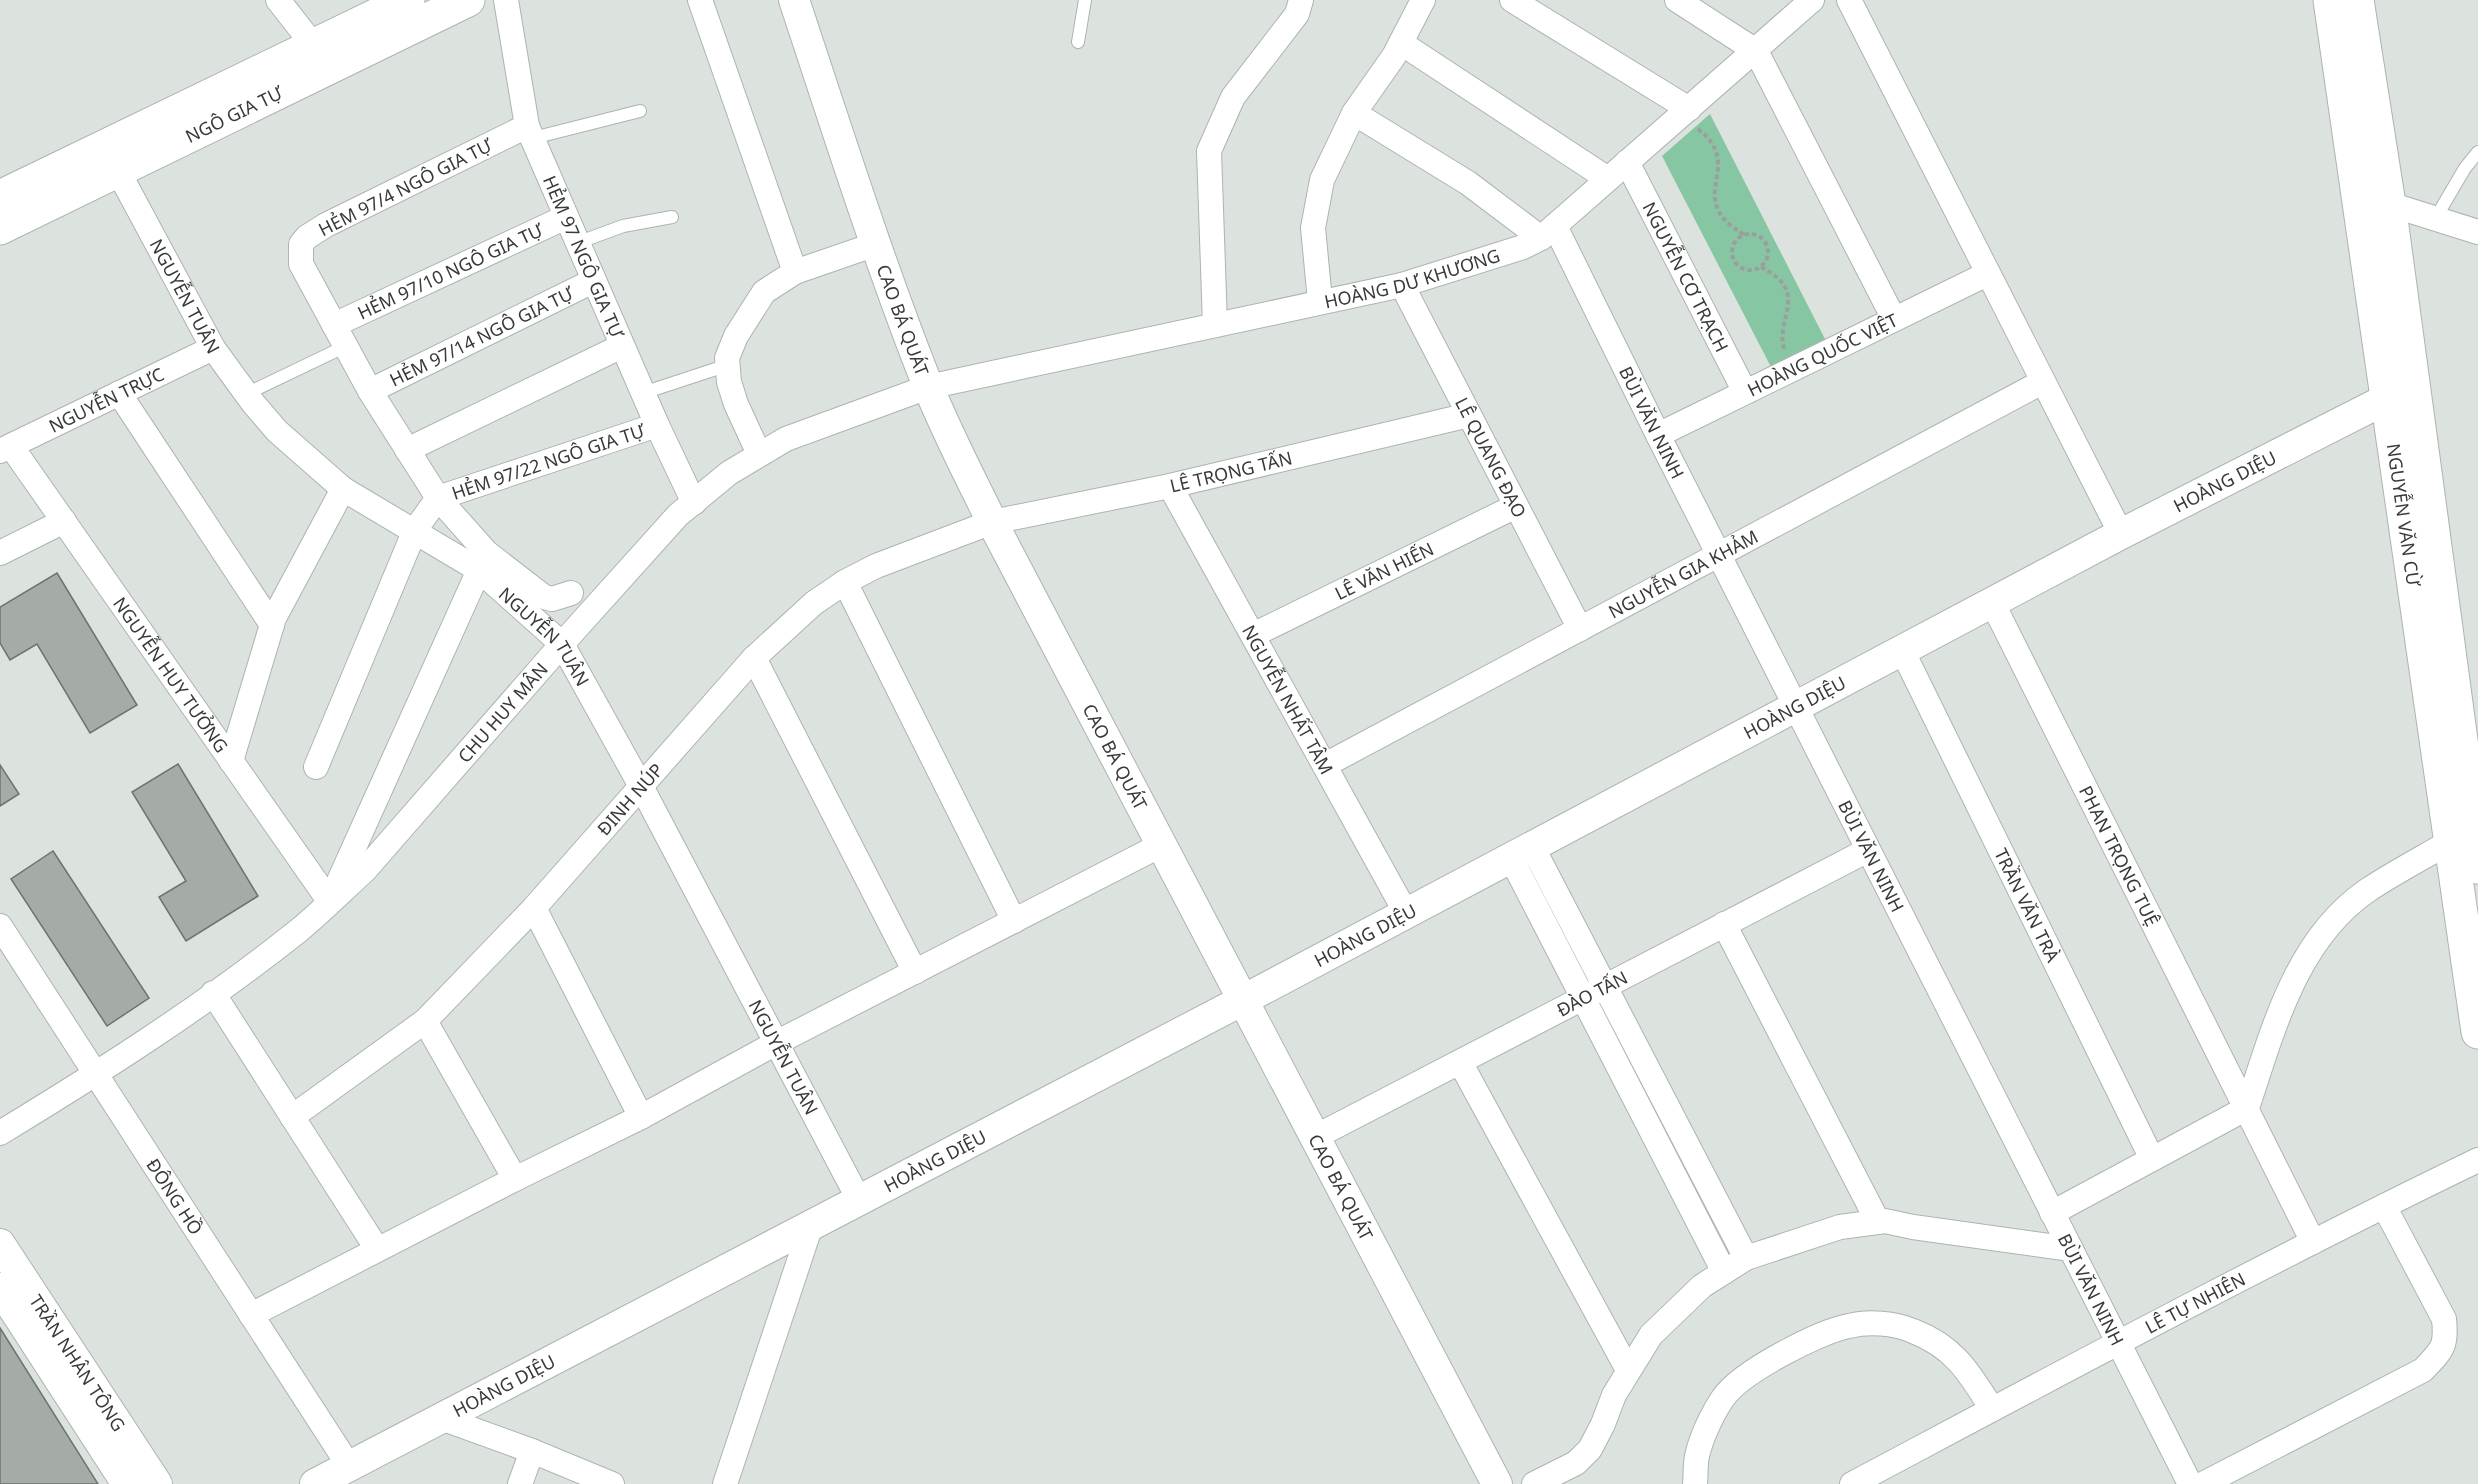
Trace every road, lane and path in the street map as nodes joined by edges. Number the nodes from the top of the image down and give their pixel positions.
1 (278, 0) edge
2 (408, 0) edge
3 (468, 0) edge
4 (506, 0) edge
5 (700, 0) edge
6 (794, 0) edge
7 (1085, 0) edge
8 (1301, 0) edge
9 (1423, 0) edge
10 (1512, 0) edge
11 (1677, 0) edge
12 (1812, 0) edge
13 (1849, 0) edge
14 (2330, 0) edge
15 (2357, 0) edge
16 (1078, 42) dead end
17 (1401, 43) junction
18 (1756, 51) junction
19 (319, 58) junction
20 (640, 111) dead end
21 (1685, 113) junction
22 (1354, 114) junction
23 (530, 132) junction
24 (2478, 152) edge
25 (112, 159) junction
26 (1627, 162) junction
27 (1608, 179) junction
28 (0, 197) edge
29 (2375, 206) junction
30 (566, 217) junction
31 (672, 217) dead end
32 (2435, 219) junction
33 (0, 228) edge
34 (1548, 232) junction
35 (2478, 232) edge
36 (1745, 235) junction
37 (577, 243) junction
38 (876, 244) junction
39 (1761, 267) junction
40 (795, 272) junction
41 (1987, 274) junction
42 (593, 281) junction
43 (1402, 285) junction
44 (1320, 301) junction
45 (1894, 319) junction
46 (334, 325) junction
47 (1215, 325) junction
48 (346, 346) junction
49 (622, 346) junction
50 (213, 348) junction
51 (1802, 364) junction
52 (728, 365) junction
53 (2042, 382) junction
54 (928, 387) junction
55 (370, 391) junction
56 (1745, 392) junction
57 (2400, 392) junction
58 (119, 393) junction
59 (643, 393) junction
60 (246, 394) junction
61 (1469, 415) junction
62 (657, 425) junction
63 (1658, 435) junction
64 (6, 448) edge
65 (407, 450) junction
66 (759, 454) junction
67 (1170, 486) junction
68 (343, 489) junction
69 (438, 498) junction
70 (694, 502) junction
71 (1516, 506) junction
72 (64, 521) junction
73 (992, 522) junction
74 (415, 530) junction
75 (2121, 534) junction
76 (0, 553) edge
77 (1719, 554) junction
78 (479, 570) junction
79 (845, 582) junction
80 (570, 593) dead end
81 (1992, 602) junction
82 (272, 625) junction
83 (1580, 629) junction
84 (1252, 635) junction
85 (562, 644) junction
86 (1902, 650) junction
87 (754, 658) junction
88 (1796, 706) junction
89 (231, 761) junction
90 (1324, 765) junction
91 (316, 767) dead end
92 (642, 788) junction
93 (2467, 831) edge
94 (1161, 845) junction
95 (1869, 850) junction
96 (1521, 852) junction
97 (2478, 867) edge
98 (330, 902) junction
99 (534, 908) junction
100 (1406, 913) junction
101 (1014, 921) junction
102 (1724, 924) junction
103 (0, 926) edge
104 (915, 972) junction
105 (1605, 987) junction
106 (213, 993) junction
107 (1583, 998) junction
108 (1243, 1000) junction
109 (425, 1021) junction
110 (2478, 1032) edge
111 (776, 1043) junction
112 (1460, 1062) junction
113 (96, 1075) junction
114 (2247, 1108) junction
115 (292, 1117) junction
116 (640, 1117) junction
117 (0, 1133) edge
118 (1315, 1137) junction
119 (2152, 1159) junction
120 (2478, 1160) edge
121 (514, 1179) junction
122 (859, 1200) junction
123 (2384, 1206) junction
124 (2052, 1213) junction
125 (1878, 1222) junction
126 (812, 1225) junction
127 (2313, 1242) junction
128 (0, 1244) edge
129 (377, 1249) junction
130 (2071, 1249) junction
131 (1746, 1258) junction
132 (1724, 1272) junction
133 (0, 1288) edge
134 (251, 1315) junction
135 (2119, 1343) junction
136 (1628, 1370) junction
137 (1992, 1409) junction
138 (441, 1418) junction
139 (532, 1451) junction
140 (349, 1466) junction
141 (127, 1484) edge
142 (157, 1484) edge
143 (315, 1484) edge
144 (520, 1484) edge
145 (612, 1484) edge
146 (725, 1484) edge
147 (1497, 1484) edge
148 (1534, 1484) edge
149 (1695, 1484) edge
150 (1852, 1484) edge
151 (2190, 1484) edge
152 (2204, 1484) edge

1 - 19 street
2 - 19 main road, NGÔ GIA TỰ
3 - 19 main road, NGÔ GIA TỰ
4 - 23 street, HẺM 97 NGÔ GIA TỰ
5 - 40 street
6 - 38 street, CAO BÁ QUÁT
7 - 16 lane
8 - 47 street
9 - 17 street
10 - 21 street
11 - 18 street
12 - 18 street, HOÀNG DƯ KHƯƠNG
13 - 41 street
14 - 29 main road, NGUYỄN VĂN CỪ
15 - 29 main road, NGUYỄN VĂN CỪ
17 - 22 street
17 - 27 street
18 - 21 street, HOÀNG DƯ KHƯƠNG
18 - 45 street
19 - 25 main road, NGÔ GIA TỰ
20 - 23 lane
21 - 26 street, HOÀNG DƯ KHƯƠNG
21 - 36 path
22 - 34 street
22 - 44 street
23 - 30 street, HẺM 97 NGÔ GIA TỰ
23 - 46 street, HẺM 97/4 NGÔ GIA TỰ
24 - 32 lane
25 - 28 main road, NGÔ GIA TỰ
25 - 33 main road, NGÔ GIA TỰ
25 - 50 street, NGUYỄN TUÂN
26 - 27 street, HOÀNG DƯ KHƯƠNG
26 - 56 street, NGUYỄN CƠ TRẠCH
27 - 34 street, HOÀNG DƯ KHƯƠNG
29 - 32 street
29 - 57 main road, NGUYỄN VĂN CỪ
30 - 37 street, HẺM 97 NGÔ GIA TỰ
30 - 46 street, HẺM 97/10 NGÔ GIA TỰ
31 - 37 lane
32 - 35 street
34 - 43 street, HOÀNG DƯ KHƯƠNG
34 - 63 street, BÙI VĂN NINH
36 - 39 path
36 - 39 path
37 - 42 street, HẺM 97 NGÔ GIA TỰ
38 - 40 street
38 - 54 street, CAO BÁ QUÁT
39 - 51 path
40 - 52 street
41 - 45 street, HOÀNG QUỐC VIỆT
41 - 53 street
42 - 49 street, HẺM 97 NGÔ GIA TỰ
42 - 55 street, HẺM 97/14 NGÔ GIA TỰ
43 - 44 street, HOÀNG DƯ KHƯƠNG
43 - 61 street, LÊ QUANG ĐẠO
44 - 47 street, HOÀNG DƯ KHƯƠNG
45 - 51 street, HOÀNG QUỐC VIỆT
46 - 48 street
47 - 54 street, HOÀNG DƯ KHƯƠNG
48 - 55 street
48 - 60 lane
49 - 59 street, HẺM 97 NGÔ GIA TỰ
49 - 65 street
50 - 58 street, NGUYỄN TRỰC
50 - 60 street, NGUYỄN TUÂN
51 - 56 street, HOÀNG QUỐC VIỆT
52 - 59 lane
52 - 66 street
53 - 75 street
53 - 77 street, NGUYỄN GIA KHẢM
54 - 66 street, CHU HUY MÂN
54 - 73 street, CAO BÁ QUÁT
55 - 65 street
56 - 63 street, HOÀNG QUỐC VIỆT
57 - 75 street, HOÀNG DIỆU
57 - 93 main road, NGUYỄN VĂN CỪ
58 - 64 street, NGUYỄN TRỰC
58 - 82 street
59 - 62 street, HẺM 97 NGÔ GIA TỰ
60 - 68 street, NGUYỄN TUÂN
61 - 67 street, LÊ TRỌNG TẤN
61 - 71 street, LÊ QUANG ĐẠO
62 - 69 street, HẺM 97/22 NGÔ GIA TỰ
62 - 70 street, HẺM 97 NGÔ GIA TỰ
63 - 77 street, BÙI VĂN NINH
64 - 72 street, NGUYỄN HUY TƯỞNG
65 - 69 street
66 - 70 street, CHU HUY MÂN
67 - 73 street, LÊ TRỌNG TẤN
67 - 84 street, NGUYỄN NHẤT TÂM
68 - 74 street, NGUYỄN TUÂN
68 - 82 street
69 - 74 street
69 - 80 street
70 - 85 street, CHU HUY MÂN
71 - 83 street, LÊ QUANG ĐẠO
71 - 84 street, LÊ VĂN HIẾN
72 - 76 street
72 - 89 street, NGUYỄN HUY TƯỞNG
73 - 79 street, ĐINH NÚP
73 - 94 street, CAO BÁ QUÁT
74 - 78 street, NGUYỄN TUÂN
74 - 91 street
75 - 81 street, HOÀNG DIỆU
77 - 83 street, NGUYỄN GIA KHẢM
77 - 88 street, BÙI VĂN NINH
78 - 85 street, NGUYỄN TUÂN
78 - 98 street
79 - 87 street, ĐINH NÚP
79 - 101 street
81 - 86 street, HOÀNG DIỆU
81 - 114 street, PHAN TRỌNG TUỆ
82 - 89 street
83 - 90 street, NGUYỄN GIA KHẢM
84 - 90 street, NGUYỄN NHẤT TÂM
85 - 92 street, NGUYỄN TUÂN
85 - 98 street, CHU HUY MÂN
86 - 88 street, HOÀNG DIỆU
86 - 119 street, TRẦN VĂN TRÀ
87 - 92 street, ĐINH NÚP
87 - 104 street
88 - 95 street, BÙI VĂN NINH
88 - 96 street, HOÀNG DIỆU
89 - 98 street, NGUYỄN HUY TƯỞNG
90 - 100 street, NGUYỄN NHẤT TÂM
92 - 99 street, ĐINH NÚP
92 - 111 street, NGUYỄN TUÂN
93 - 97 main road, NGUYỄN VĂN CỪ
93 - 110 main road, NGUYỄN VĂN CỪ
93 - 114 street
94 - 101 street
94 - 108 street, CAO BÁ QUÁT
95 - 102 street, ĐÀO TẤN
95 - 124 street, BÙI VĂN NINH
96 - 100 street, HOÀNG DIỆU
96 - 105 street
96 - 107 street
98 - 106 street, CHU HUY MÂN
99 - 109 street, ĐINH NÚP
99 - 116 street
100 - 108 street, HOÀNG DIỆU
101 - 104 street
102 - 105 street, ĐÀO TẤN
102 - 125 street
103 - 113 street, ĐÔNG HỒ
104 - 111 street
105 - 107 street, ĐÀO TẤN
105 - 131 street
106 - 113 street, CHU HUY MÂN
106 - 115 street
107 - 112 street, ĐÀO TẤN
107 - 132 street
108 - 118 street, CAO BÁ QUÁT
108 - 122 street, HOÀNG DIỆU
109 - 115 street, ĐINH NÚP
109 - 121 street
111 - 116 street
111 - 122 street, NGUYỄN TUÂN
112 - 118 street, ĐÀO TẤN
112 - 136 street
113 - 117 street, CHU HUY MÂN
113 - 134 street, ĐÔNG HỒ
114 - 119 street
114 - 127 street, PHAN TRỌNG TUỆ
115 - 129 street
116 - 121 street
118 - 147 street, CAO BÁ QUÁT
119 - 124 street
120 - 123 street, LÊ TỰ NHIÊN
121 - 129 street
122 - 126 street, HOÀNG DIỆU
123 - 127 street, LÊ TỰ NHIÊN
123 - 152 street
124 - 130 street, BÙI VĂN NINH
125 - 130 street
125 - 131 street
126 - 138 street, HOÀNG DIỆU
126 - 146 street
127 - 135 street, LÊ TỰ NHIÊN
128 - 142 street, TRẦN NHÂN TÔNG
129 - 134 street
130 - 135 street, BÙI VĂN NINH
131 - 132 street
132 - 136 street
133 - 141 street, TRẦN NHÂN TÔNG
134 - 140 street, ĐÔNG HỒ
135 - 137 street, LÊ TỰ NHIÊN
135 - 151 street, BÙI VĂN NINH
136 - 148 street
137 - 149 street
137 - 150 street, LÊ TỰ NHIÊN
138 - 139 street
138 - 140 street, HOÀNG DIỆU
139 - 144 street
139 - 145 street
140 - 143 street, HOÀNG DIỆU

